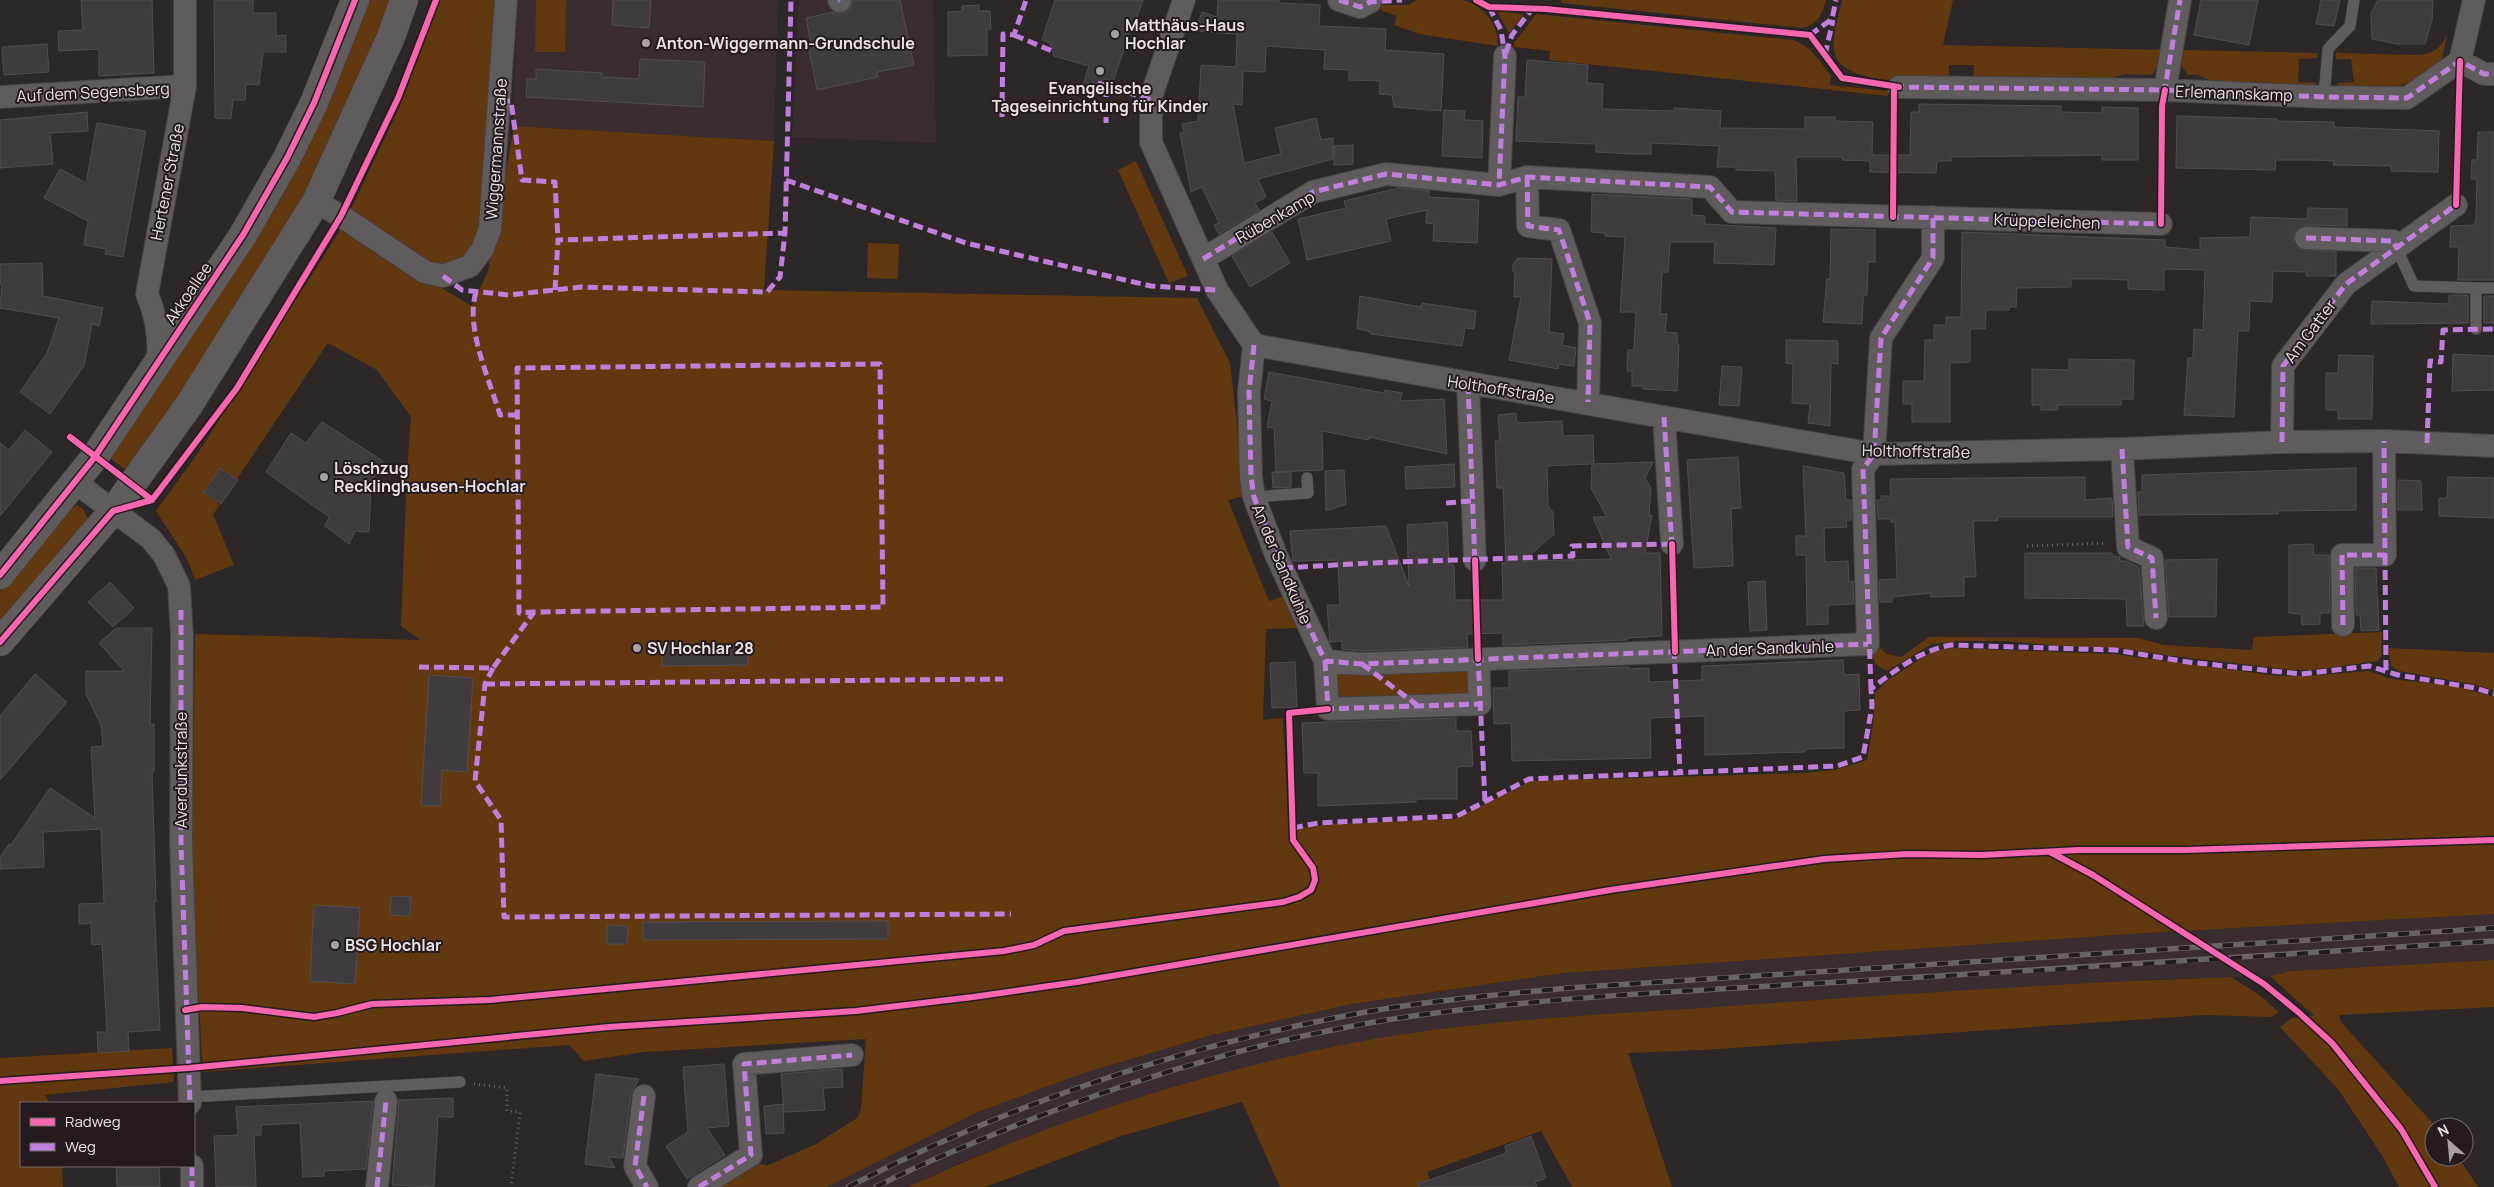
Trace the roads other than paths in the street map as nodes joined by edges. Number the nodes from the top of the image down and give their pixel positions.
1 (186, 0) edge
2 (342, 0) edge
3 (354, 0) edge
4 (404, 0) edge
5 (506, 0) edge
6 (1184, 0) edge
7 (1339, 0) edge
8 (2180, 0) edge
9 (2354, 0) edge
10 (2474, 0) edge
11 (1370, 2) dead end
12 (1505, 56) dead end
13 (2460, 61) junction
14 (2494, 74) edge
15 (185, 86) junction
16 (1899, 87) dead end
17 (2165, 90) junction
18 (0, 97) edge
19 (2324, 97) junction
20 (1527, 177) junction
21 (1499, 185) junction
22 (316, 202) junction
23 (2456, 205) dead end
24 (1812, 215) joint
25 (1933, 217) junction
26 (2161, 224) dead end
27 (2306, 238) dead end
28 (2397, 249) junction
29 (1203, 259) junction
30 (2476, 288) junction
31 (2494, 288) edge
32 (2476, 329) dead end
33 (1254, 345) junction
34 (158, 353) junction
35 (1468, 384) junction
36 (1588, 402) junction
37 (1664, 417) junction
38 (2384, 441) junction
39 (2282, 442) junction
40 (2494, 446) edge
41 (2122, 449) junction
42 (1874, 454) junction
43 (1307, 478) dead end
44 (75, 482) junction
45 (1254, 497) junction
46 (113, 511) junction
47 (1672, 544) dead end
48 (1475, 560) dead end
49 (0, 569) edge
50 (0, 575) edge
51 (2156, 618) dead end
52 (2343, 625) dead end
53 (0, 642) edge
54 (1478, 659) junction
55 (1324, 661) junction
56 (852, 1055) dead end
57 (460, 1082) road end
58 (644, 1096) dead end
59 (190, 1100) edge
60 (386, 1101) dead end
61 (192, 1167) edge
62 (192, 1187) edge
63 (377, 1187) edge
64 (647, 1187) edge
65 (699, 1187) edge

1 - 15 street, Hertener Straße
2 - 34 lane
3 - 34 main road, Akkoallee
4 - 22 main road
5 - 22 street, Wiggermannstraße
6 - 29 street
7 - 11 street
8 - 17 street
9 - 19 lane
10 - 13 street
12 - 21 street
13 - 14 street
13 - 19 street, Erlemannskamp
15 - 18 street, Auf dem Segensberg
15 - 34 street, Hertener Straße
16 - 17 street, Erlemannskamp
17 - 19 street, Erlemannskamp
20 - 21 street, Rübenkamp
20 - 24 street, Rübenkamp
20 - 36 street
21 - 29 street, Rübenkamp
22 - 46 main road
23 - 28 street, Am Gatter
24 - 25 street, Krüppeleichen
25 - 26 street, Krüppeleichen
25 - 42 street
27 - 28 street
28 - 30 lane
28 - 39 street, Am Gatter
29 - 33 street
30 - 31 lane
30 - 32 lane
33 - 35 street, Holthoffstraße
33 - 45 street, An der Sandkuhle
34 - 44 main road, Akkoallee
34 - 49 lane
35 - 36 street, Holthoffstraße
35 - 48 street
36 - 37 street, Holthoffstraße
37 - 42 street, Holthoffstraße
37 - 47 street
38 - 39 street, Holthoffstraße
38 - 40 street, Holthoffstraße
38 - 52 street
39 - 41 street, Holthoffstraße
41 - 42 street, Holthoffstraße
41 - 51 street
42 - 54 street, An der Sandkuhle
43 - 45 lane
44 - 46 street, Averdunkstraße
44 - 50 main road, Akkoallee
45 - 55 street, An der Sandkuhle
46 - 53 main road
46 - 59 street, Averdunkstraße
54 - 55 street, An der Sandkuhle
54 - 55 street, An der Sandkuhle
56 - 65 street
57 - 59 lane
58 - 64 street
60 - 63 street
61 - 62 street

